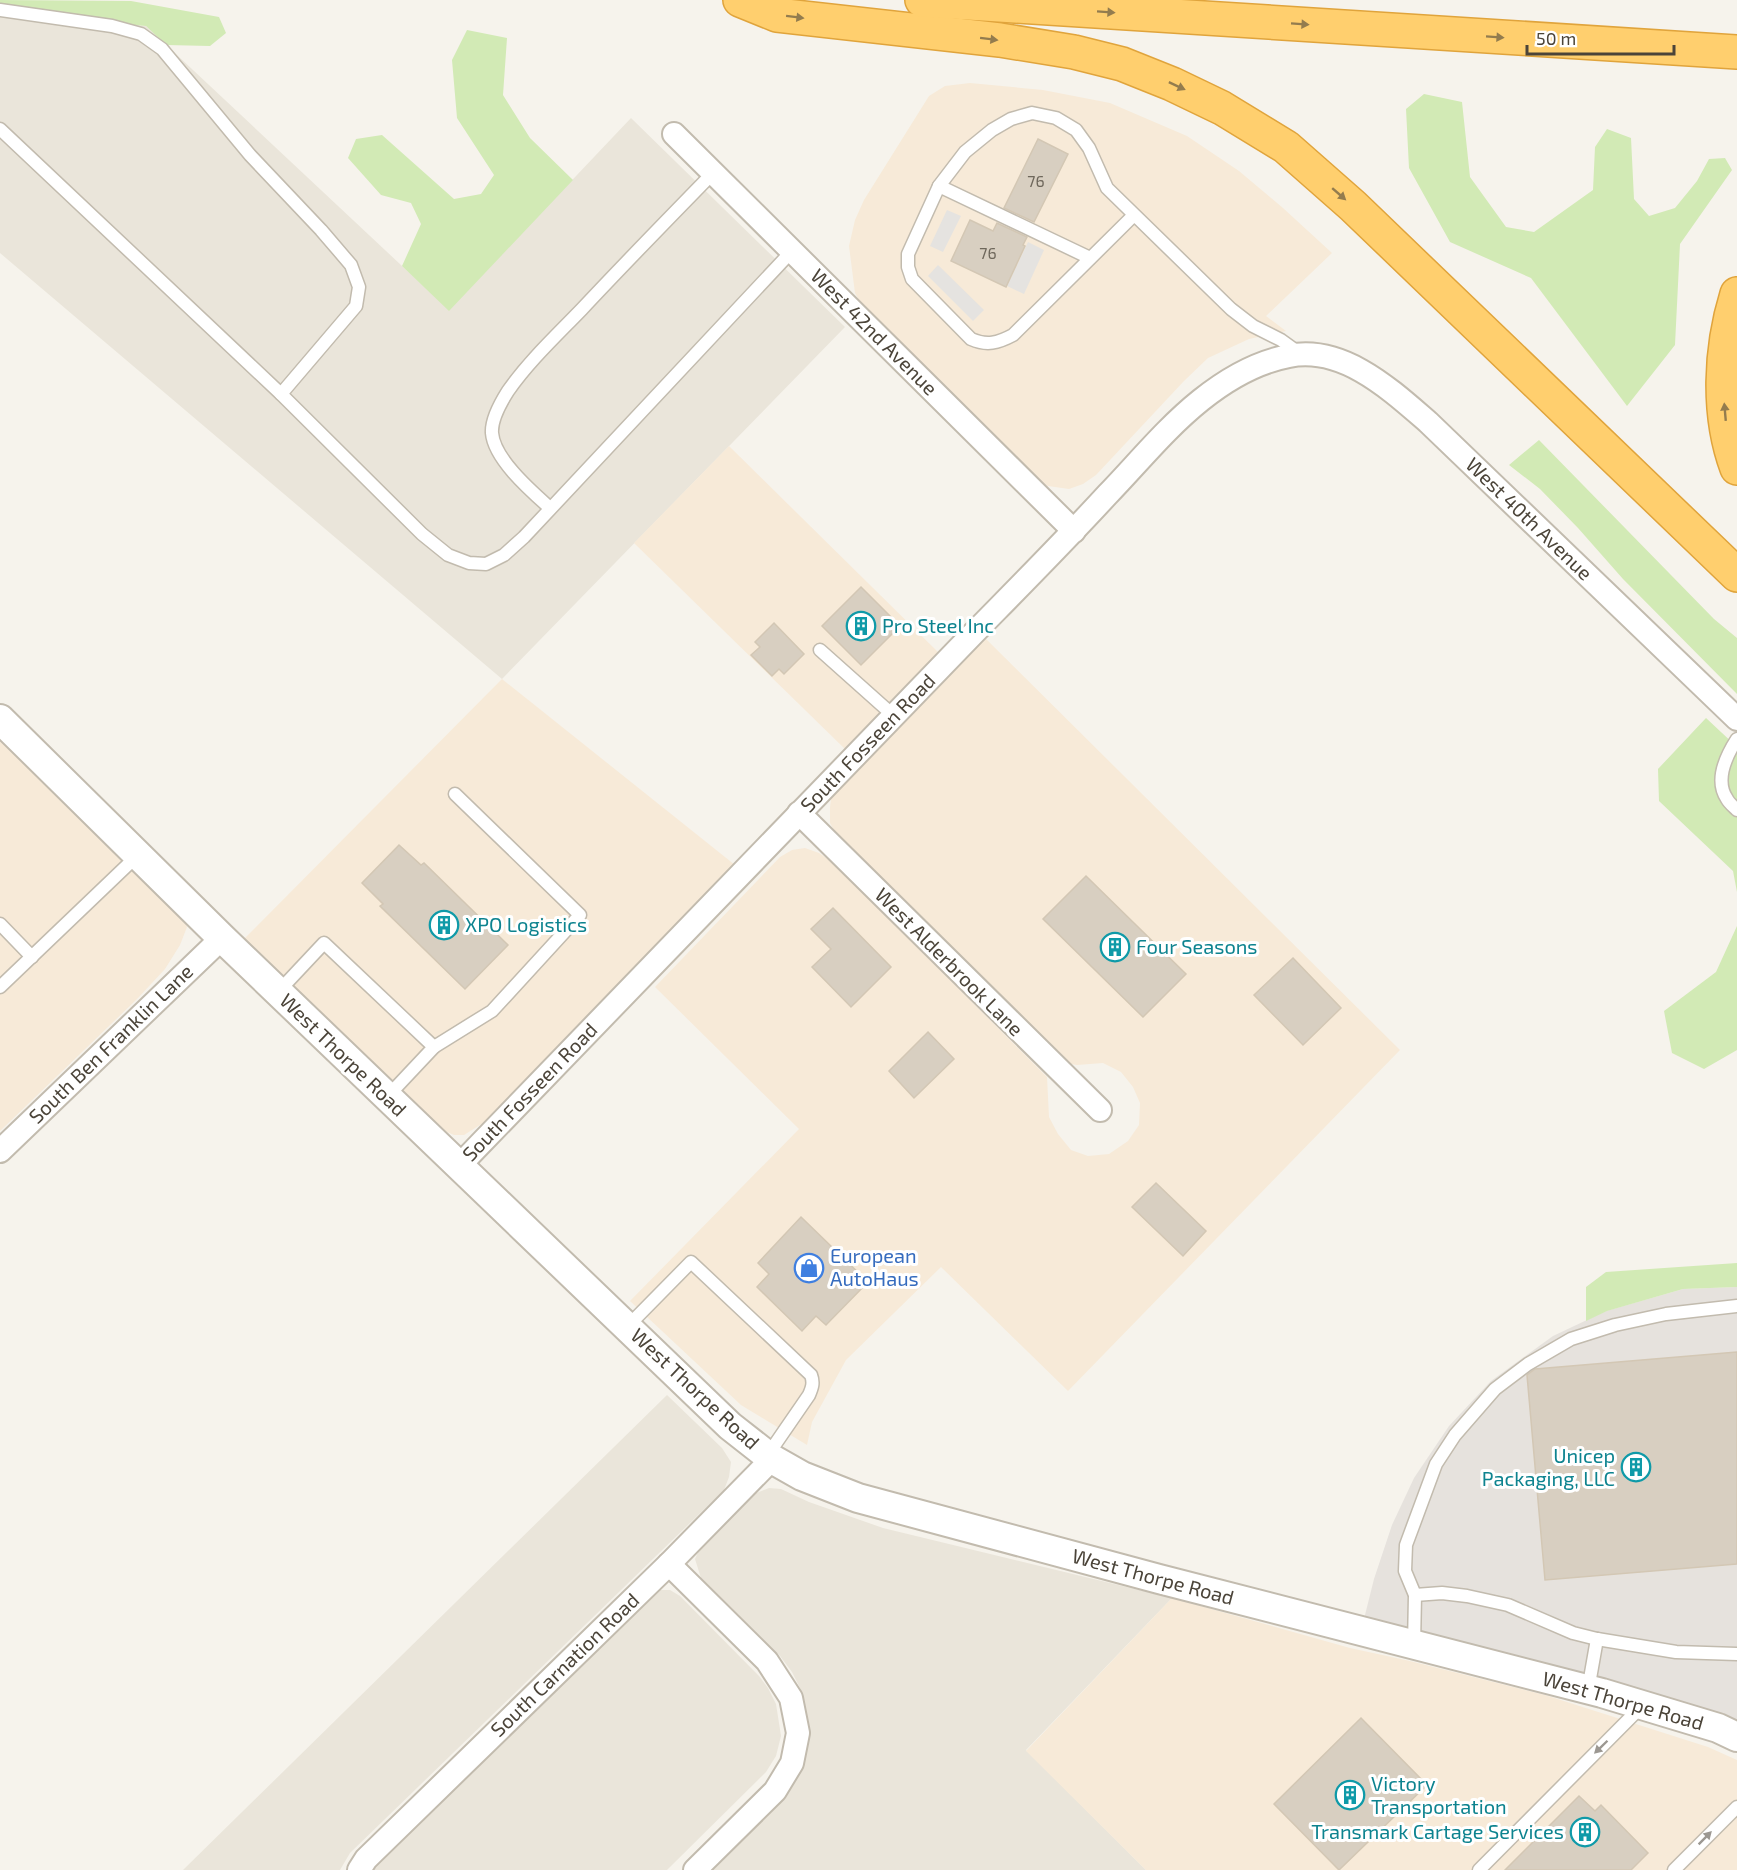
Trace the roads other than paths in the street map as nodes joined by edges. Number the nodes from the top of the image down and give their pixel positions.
1 (740, 0) edge
2 (922, 0) edge
3 (0, 10) edge
4 (1737, 52) edge
5 (0, 129) edge
6 (674, 134) dead end
7 (713, 173) junction
8 (939, 186) junction
9 (1134, 215) junction
10 (792, 251) junction
11 (1090, 258) junction
12 (1737, 294) edge
13 (1300, 354) junction
14 (281, 394) junction
15 (1737, 468) edge
16 (550, 508) junction
17 (1074, 531) junction
18 (1737, 575) edge
19 (820, 650) dead end
20 (894, 716) junction
21 (0, 719) edge
22 (1737, 719) edge
23 (1737, 739) edge
24 (455, 794) dead end
25 (1737, 810) edge
26 (799, 813) junction
27 (138, 855) junction
28 (0, 924) edge
29 (222, 938) junction
30 (32, 957) junction
31 (0, 987) edge
32 (278, 992) junction
33 (434, 1047) junction
34 (387, 1097) junction
35 (1100, 1110) dead end
36 (0, 1151) edge
37 (459, 1166) junction
38 (1737, 1306) edge
39 (627, 1327) junction
40 (770, 1457) junction
41 (669, 1564) junction
42 (1415, 1595) junction
43 (1597, 1639) junction
44 (1414, 1645) junction
45 (1737, 1654) edge
46 (1588, 1690) junction
47 (1643, 1706) junction
48 (1737, 1737) edge
49 (1737, 1807) edge
50 (359, 1870) edge
51 (696, 1870) edge
52 (1479, 1870) edge
53 (1674, 1870) edge

1 -> 18 highway
2 -> 4 highway
3 - 14 lane
5 - 14 lane
6 - 7 street, West 42nd Avenue
7 - 10 street, West 42nd Avenue
7 - 16 lane
8 - 9 lane
8 - 11 lane
8 - 11 lane
9 - 11 lane
9 - 13 lane
10 - 16 lane
10 - 17 street, West 42nd Avenue
15 -> 12 highway
13 - 17 street, South Fosseen Road
13 - 22 street, West 40th Avenue
14 - 16 lane
17 - 20 street, South Fosseen Road
19 - 20 lane
20 - 26 street, South Fosseen Road
21 - 27 street, West Thorpe Road
23 - 25 lane
24 - 33 lane
26 - 35 street, West Alderbrook Lane
26 - 37 street, South Fosseen Road
27 - 29 street, West Thorpe Road
27 - 30 lane
28 - 30 lane
29 - 32 street, West Thorpe Road
29 - 36 street, South Ben Franklin Lane
30 - 31 lane
32 - 33 lane
32 - 34 street, West Thorpe Road
33 - 34 lane
34 - 37 street, West Thorpe Road
37 - 39 street, West Thorpe Road
38 - 42 lane
39 - 40 street, West Thorpe Road
39 - 40 lane
40 - 41 street, South Carnation Road
40 - 44 street, West Thorpe Road
41 - 50 street, South Carnation Road
41 - 51 street
42 - 43 lane
42 - 44 lane
43 - 45 lane
43 - 46 lane
44 - 46 street, West Thorpe Road
46 - 47 street, West Thorpe Road
47 - 48 street, West Thorpe Road
47 -> 52 lane
53 -> 49 lane

